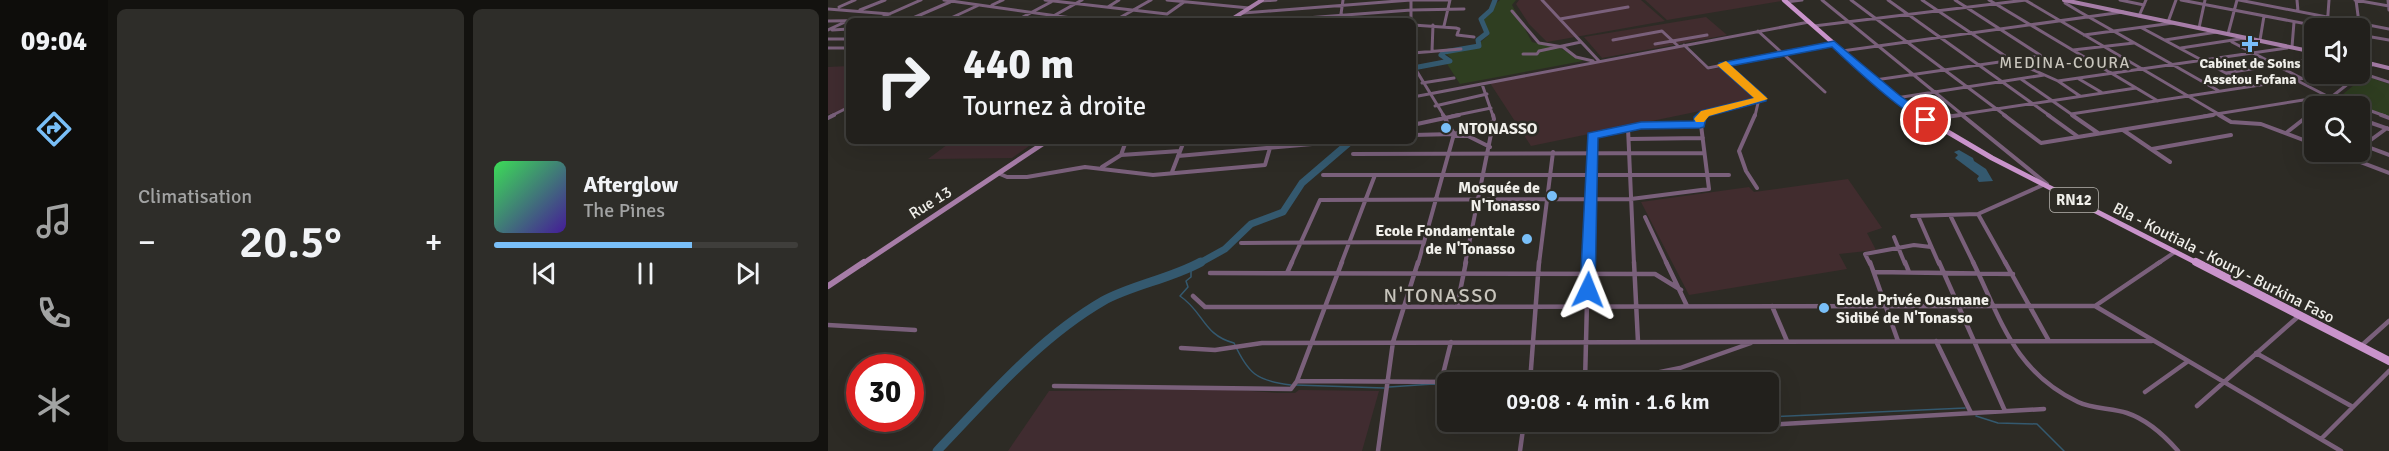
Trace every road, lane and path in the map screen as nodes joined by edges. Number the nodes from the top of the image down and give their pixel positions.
1 (855, 0) edge
2 (885, 0) edge
3 (921, 0) edge
4 (944, 0) edge
5 (952, 0) edge
6 (1003, 0) edge
7 (1045, 0) edge
8 (1054, 0) edge
9 (1082, 0) edge
10 (1119, 0) edge
11 (1151, 0) edge
12 (1167, 0) edge
13 (1276, 0) edge
14 (1343, 0) edge
15 (1410, 0) edge
16 (1450, 0) edge
17 (1542, 0) edge
18 (1802, 0) edge
19 (1822, 0) edge
20 (1851, 0) edge
21 (1888, 0) edge
22 (1922, 0) edge
23 (1955, 0) edge
24 (1989, 0) edge
25 (2025, 0) edge
26 (2065, 0) edge
27 (2120, 0) edge
28 (2146, 0) edge
29 (2176, 0) edge
30 (2181, 0) edge
31 (2205, 0) edge
32 (2238, 0) edge
33 (2267, 0) edge
34 (2297, 0) edge
35 (2329, 0) edge
36 (2356, 0) edge
37 (2388, 0) edge
38 (1182, 1) edge
39 (1261, 1) edge
40 (1785, 1) edge
41 (1075, 3) junction
42 (980, 4) junction
43 (1996, 4) junction
44 (2204, 4) junction
45 (1342, 5) junction
46 (2144, 5) junction
47 (2266, 5) junction
48 (992, 6) junction
49 (1107, 7) junction
50 (1628, 7) dead end
51 (2389, 7) edge
52 (837, 8) junction
53 (1249, 8) junction
54 (1967, 8) junction
55 (1448, 9) junction
56 (1464, 9) dead end
57 (828, 10) edge
58 (860, 10) junction
59 (1134, 10) junction
60 (1411, 10) junction
61 (2234, 10) junction
62 (1034, 11) junction
63 (1938, 11) junction
64 (2298, 11) junction
65 (1512, 12) dead end
66 (2123, 12) junction
67 (1242, 13) junction
68 (890, 14) junction
69 (1057, 14) junction
70 (1909, 15) junction
71 (1341, 16) junction
72 (2139, 16) junction
73 (2264, 16) junction
74 (2328, 17) junction
75 (881, 18) edge
76 (912, 18) edge
77 (951, 18) edge
78 (1020, 18) edge
79 (1050, 18) edge
80 (1074, 18) edge
81 (1119, 18) edge
82 (1234, 18) edge
83 (1315, 18) edge
84 (1412, 18) edge
85 (1878, 18) junction
86 (2090, 18) junction
87 (2333, 18) edge
88 (2358, 18) edge
89 (1560, 19) junction
90 (828, 21) edge
91 (846, 21) edge
92 (846, 22) edge
93 (1849, 22) junction
94 (2060, 22) junction
95 (2170, 22) junction
96 (2294, 22) junction
97 (1416, 23) edge
98 (1811, 24) junction
99 (2304, 24) edge
100 (1433, 25) junction
101 (2370, 25) edge
102 (1444, 26) junction
103 (2032, 26) junction
104 (2142, 28) junction
105 (2199, 28) junction
106 (846, 29) edge
107 (2389, 29) edge
108 (828, 30) edge
109 (828, 30) edge
110 (2001, 30) junction
111 (1757, 31) junction
112 (2114, 32) junction
113 (2218, 32) junction
114 (1970, 34) junction
115 (2228, 34) junction
116 (1707, 35) dead end
117 (2083, 35) junction
118 (1474, 37) dead end
119 (2370, 37) edge
120 (1940, 38) junction
121 (2246, 38) junction
122 (828, 39) edge
123 (846, 39) edge
124 (1613, 40) dead end
125 (2165, 40) junction
126 (2260, 40) junction
127 (2389, 40) edge
128 (1673, 41) junction
129 (1582, 42) junction
130 (1910, 42) junction
131 (2232, 42) junction
132 (2134, 43) junction
133 (1655, 44) dead end
134 (1834, 44) junction
135 (1684, 45) junction
136 (1678, 46) junction
137 (1878, 46) junction
138 (2102, 46) junction
139 (1563, 47) junction
140 (2290, 47) junction
141 (828, 48) edge
142 (846, 48) edge
143 (2180, 48) junction
144 (1461, 49) dead end
145 (2072, 50) junction
146 (2304, 50) edge
147 (1432, 51) junction
148 (1842, 51) junction
149 (1416, 52) edge
150 (1782, 53) junction
151 (2253, 53) junction
152 (1523, 54) dead end
153 (2011, 60) junction
154 (2202, 60) junction
155 (1600, 61) junction
156 (2304, 61) edge
157 (1723, 65) junction
158 (1978, 65) junction
159 (2172, 65) junction
160 (2277, 65) junction
161 (2371, 66) edge
162 (2389, 68) edge
163 (2140, 69) junction
164 (1946, 70) junction
165 (1416, 72) edge
166 (2226, 73) junction
167 (1913, 74) junction
168 (2112, 74) junction
169 (2045, 75) junction
170 (2370, 75) edge
171 (1454, 78) dead end
172 (2078, 78) junction
173 (2302, 78) joint
174 (2021, 79) junction
175 (2294, 79) junction
176 (1875, 80) junction
177 (2058, 81) junction
178 (2001, 82) junction
179 (2389, 82) edge
180 (1422, 83) junction
181 (1482, 84) junction
182 (2346, 84) edge
183 (2250, 86) junction
184 (1968, 87) junction
185 (2136, 88) junction
186 (2219, 91) junction
187 (1825, 92) dead end
188 (1935, 92) junction
189 (2101, 93) junction
190 (1429, 94) junction
191 (1486, 94) junction
192 (1416, 96) edge
193 (2080, 96) junction
194 (2186, 96) junction
195 (2331, 96) joint
196 (1896, 98) junction
197 (2051, 100) junction
198 (2304, 100) edge
199 (2158, 101) junction
200 (1758, 102) junction
201 (2031, 103) junction
202 (1436, 106) junction
203 (1491, 108) junction
204 (1997, 108) junction
205 (846, 109) edge
206 (2370, 111) edge
207 (1961, 113) junction
208 (2071, 114) junction
209 (2216, 114) junction
210 (828, 116) edge
211 (1443, 118) junction
212 (2389, 118) edge
213 (2304, 119) edge
214 (1926, 120) junction
215 (1416, 122) edge
216 (1493, 122) junction
217 (2370, 122) edge
218 (1700, 124) junction
219 (1628, 128) junction
220 (2122, 129) junction
221 (2388, 129) edge
222 (2099, 133) junction
223 (2286, 133) junction
224 (1416, 135) edge
225 (1454, 135) junction
226 (2231, 135) dead end
227 (2077, 137) junction
228 (1703, 138) junction
229 (1629, 139) junction
230 (2304, 140) edge
231 (2370, 140) edge
232 (1043, 144) edge
233 (1125, 144) edge
234 (1183, 144) edge
235 (1272, 144) edge
236 (1314, 144) edge
237 (1490, 147) junction
238 (1272, 148) junction
239 (2370, 148) edge
240 (2152, 149) junction
241 (1180, 151) junction
242 (1553, 152) junction
243 (1449, 153) junction
244 (1489, 153) junction
245 (1592, 153) junction
246 (1629, 153) junction
247 (1704, 153) junction
248 (1353, 154) dead end
249 (1121, 155) junction
250 (2389, 155) edge
251 (1178, 156) junction
252 (2170, 162) dead end
253 (2360, 162) edge
254 (1102, 167) junction
255 (1172, 172) junction
256 (2389, 173) edge
257 (1000, 174) junction
258 (1323, 175) dead end
259 (1375, 175) junction
260 (1442, 175) junction
261 (1484, 175) junction
262 (1551, 175) junction
263 (1591, 175) junction
264 (1630, 175) junction
265 (1708, 175) junction
266 (1729, 175) dead end
267 (2043, 185) junction
268 (1757, 188) dead end
269 (2055, 190) junction
270 (1590, 199) junction
271 (1631, 199) junction
272 (1366, 200) junction
273 (1435, 200) junction
274 (1479, 200) junction
275 (1548, 200) junction
276 (1977, 214) junction
277 (1912, 216) dead end
278 (1918, 216) junction
279 (1645, 217) dead end
280 (1951, 217) junction
281 (1894, 237) dead end
282 (1423, 242) junction
283 (1241, 243) dead end
284 (1301, 243) junction
285 (1350, 243) junction
286 (1931, 247) junction
287 (1899, 248) junction
288 (2175, 252) junction
289 (1875, 272) junction
290 (1909, 272) junction
291 (1941, 272) junction
292 (1210, 273) dead end
293 (1287, 273) junction
294 (1338, 273) junction
295 (1414, 273) junction
296 (1463, 273) junction
297 (1538, 273) junction
298 (1588, 273) junction
299 (1979, 273) junction
300 (1634, 274) junction
301 (2013, 274) junction
302 (828, 286) edge
303 (1681, 290) junction
304 (1193, 296) dead end
305 (1995, 305) junction
306 (2030, 305) junction
307 (1406, 306) junction
308 (1457, 306) junction
309 (1536, 306) junction
310 (1587, 306) junction
311 (1638, 306) junction
312 (1687, 306) junction
313 (1772, 306) junction
314 (1886, 306) junction
315 (1958, 306) junction
316 (2095, 306) junction
317 (1325, 307) junction
318 (2300, 315) junction
319 (2389, 321) edge
320 (828, 325) edge
321 (915, 330) dead end
322 (1758, 341) junction
323 (1787, 341) junction
324 (1899, 341) junction
325 (1936, 341) junction
326 (1973, 341) junction
327 (2011, 341) junction
328 (2049, 341) junction
329 (2153, 341) junction
330 (1393, 342) junction
331 (1450, 342) junction
332 (1534, 342) junction
333 (1586, 342) junction
334 (1638, 342) junction
335 (1312, 343) junction
336 (2361, 346) junction
337 (1181, 348) dead end
338 (2256, 353) junction
339 (2389, 361) edge
340 (2187, 362) junction
341 (2389, 371) edge
342 (1443, 372) edge
343 (1531, 372) edge
344 (1585, 372) edge
345 (1660, 372) edge
346 (1297, 381) junction
347 (1389, 381) junction
348 (1437, 382) edge
349 (2223, 383) junction
350 (1054, 386) dead end
351 (2145, 392) dead end
352 (2197, 406) dead end
353 (2353, 407) junction
354 (2044, 409) dead end
355 (2005, 411) junction
356 (1971, 413) junction
357 (1779, 424) edge
358 (1523, 432) edge
359 (2320, 439) junction
360 (1378, 451) edge
361 (1520, 451) edge
362 (2178, 451) edge
363 (2341, 451) edge

1 - 52 street
2 - 58 street
3 - 68 street
4 - 5 street
5 - 42 street
5 - 76 street
6 - 48 street
7 - 8 street
8 - 41 street
8 - 62 street
9 - 41 street
10 - 49 street
11 - 59 street
12 - 38 street
13 - 39 street
14 - 45 street
15 - 16 street
15 - 45 street
15 - 60 street
16 - 55 street
17 - 89 street
18 - 40 street
19 - 93 street
20 - 85 street
21 - 70 street
22 - 63 street
23 - 54 street
24 - 43 street
25 - 43 street
25 - 94 street
26 - 66 street
26 - 86 street
27 - 46 street
28 - 46 street
29 - 95 street
30 - 44 street
31 - 44 street
32 - 47 street
32 - 61 street
33 - 47 street
34 - 64 street
35 - 74 street
36 - 51 street
36 - 88 street
37 - 51 street
38 - 53 street
38 - 59 street
39 - 53 street
40 - 98 main road, Bla - Koutiala - Koury - Burkina Faso / RN12
41 - 49 street
41 - 69 street
42 - 48 street
42 - 77 street
43 - 54 street
43 - 103 street
44 - 61 street
44 - 105 street
45 - 67 street
45 - 71 street
46 - 72 street
47 - 64 street
48 - 62 street
49 - 59 street
50 - 89 street
52 - 57 street
52 - 58 street
53 - 67 street
54 - 63 street
54 - 110 street
55 - 56 street
55 - 60 street
55 - 102 street
58 - 68 street
59 - 81 street
60 - 71 street
60 - 84 street
61 - 73 street
61 - 115 street
62 - 69 street
62 - 78 street
63 - 70 street
63 - 114 street
64 - 74 street
65 - 139 street
66 - 72 street
66 - 86 street
67 - 82 street
68 - 75 street
69 - 79 street
69 - 80 street
70 - 85 street
70 - 120 street
71 - 83 street
72 - 95 street
73 - 96 street
73 - 126 street
74 - 87 street
85 - 93 street
85 - 130 street
86 - 94 street
86 - 112 street
89 - 129 street
90 - 91 street
92 - 108 street
93 - 98 street
93 - 137 street
94 - 103 street
94 - 117 street
95 - 104 street
95 - 105 street
96 - 99 street
96 - 140 street
97 - 100 street
98 - 111 street
98 - 134 main road, Bla - Koutiala - Koury - Burkina Faso / RN12
100 - 102 street
100 - 147 street
101 - 107 street
102 - 118 street
103 - 110 street
103 - 145 street
104 - 112 street
104 - 125 street
105 - 113 street
106 - 109 street
110 - 114 street
110 - 153 street
111 - 135 street
111 - 150 street
112 - 117 street
112 - 132 street
113 - 115 street
113 - 125 street
114 - 120 street
114 - 153 street
115 - 121 street
116 - 128 street
117 - 138 street
119 - 127 street
120 - 130 street
120 - 158 street
121 - 126 street
121 - 131 street
122 - 123 street
124 - 128 street
125 - 143 street
126 - 140 street
128 - 133 street
128 - 136 street
129 - 139 street
129 - 155 street
130 - 137 street
130 - 164 street
131 - 143 street
131 - 151 street
132 - 138 street
132 - 159 street
134 - 148 main road, Bla - Koutiala - Koury - Burkina Faso / RN12
134 - 150 street
135 - 136 street
135 - 157 street
136 - 155 street
137 - 148 street
137 - 167 street
138 - 145 street
138 - 163 street
139 - 152 street
139 - 155 street
140 - 146 street
140 - 151 street
141 - 142 street
143 - 154 street
144 - 147 street
145 - 168 street
147 - 149 street
148 - 176 main road, Bla - Koutiala - Koury - Burkina Faso / RN12
150 - 157 street
150 - 187 street
151 - 154 street
151 - 160 street
153 - 158 street
153 - 169 street
154 - 159 street
154 - 166 street
155 - 181 street
156 - 160 street
157 - 200 street
158 - 164 street
158 - 178 street
159 - 163 street
159 - 186 street
160 - 166 street
160 - 173 street
161 - 162 street
163 - 168 street
163 - 194 street
164 - 167 street
164 - 184 street
165 - 180 street
166 - 183 street
167 - 176 street
167 - 188 street
168 - 172 street
168 - 185 street
169 - 174 street
169 - 177 street
170 - 179 street
171 - 180 street
172 - 177 street
172 - 189 street
173 - 175 street
174 - 178 street
174 - 197 street
175 - 183 street
175 - 195 street
176 - 196 main road, Bla - Koutiala - Koury - Burkina Faso / RN12
177 - 193 street
178 - 184 street
178 - 201 street
180 - 190 street
181 - 190 street
181 - 191 street
182 - 195 street
183 - 186 street
184 - 188 street
184 - 204 street
185 - 189 street
185 - 199 street
186 - 194 street
188 - 196 street
188 - 207 street
189 - 193 street
190 - 192 street
190 - 202 street
191 - 202 street
191 - 203 street
193 - 197 street
194 - 199 street
194 - 209 street
196 - 214 main road, Bla - Koutiala - Koury - Burkina Faso / RN12
197 - 201 street
197 - 208 street
198 - 209 street
199 - 208 street
200 - 218 street
200 - 268 street
201 - 204 street
201 - 227 street
202 - 211 street
203 - 211 street
203 - 216 street
204 - 207 street
204 - 227 street
205 - 210 street
206 - 212 street
207 - 214 street
207 - 269 street
208 - 222 street
209 - 220 street
209 - 223 street
211 - 215 street
211 - 225 street
213 - 223 street
214 - 267 main road, Bla - Koutiala - Koury - Burkina Faso / RN12
216 - 225 street
216 - 237 street
217 - 221 street
218 - 219 street
218 - 228 street
219 - 229 street
219 - 245 street
220 - 222 street
220 - 240 street
221 - 231 street
222 - 227 street
223 - 230 street
224 - 225 street
225 - 237 street
225 - 243 street
226 - 240 street
228 - 229 street
228 - 247 street
229 - 246 street
232 - 257 street, Rue 13
233 - 249 street
234 - 241 street
235 - 238 street
236 - 238 street
237 - 244 street
238 - 251 street
238 - 255 street
239 - 250 street
240 - 252 street
241 - 249 street
241 - 251 street
242 - 244 street
242 - 245 street
242 - 262 street
243 - 244 street
243 - 248 street
243 - 260 street
244 - 261 street
245 - 246 street
245 - 263 street
246 - 247 street
246 - 264 street
247 - 265 street
249 - 254 street
251 - 255 street
253 - 256 street
254 - 255 street
254 - 257 street
257 - 302 street, Rue 13
258 - 259 street
259 - 260 street
259 - 272 street
260 - 261 street
260 - 273 street
261 - 262 street
261 - 274 street
262 - 263 street
262 - 275 street
263 - 264 street
263 - 270 street
264 - 265 street
264 - 271 street
265 - 266 street
265 - 271 street
267 - 269 main road, Bla - Koutiala - Koury - Burkina Faso / RN12
267 - 276 street
269 - 288 main road, Bla - Koutiala - Koury - Burkina Faso / RN12
270 - 271 street
270 - 275 street
270 - 298 street
271 - 300 street
272 - 273 street
272 - 284 street
272 - 285 street
273 - 274 street
273 - 282 street
274 - 275 street
274 - 296 street
275 - 297 street
276 - 280 street
276 - 301 street
277 - 278 street
278 - 280 street
278 - 286 street
279 - 303 street
280 - 299 street
281 - 287 street
282 - 285 street
282 - 295 street
283 - 284 street
284 - 285 street
284 - 293 street
285 - 294 street
286 - 287 street
286 - 291 street
287 - 289 street
287 - 290 street
288 - 316 street
288 - 318 main road, Bla - Koutiala - Koury - Burkina Faso / RN12
289 - 290 street
289 - 314 street
290 - 291 street
291 - 299 street
291 - 315 street
292 - 293 street
293 - 294 street
294 - 295 street
294 - 317 street
295 - 296 street
295 - 307 street
296 - 297 street
296 - 308 street
297 - 298 street
297 - 309 street
298 - 300 street
298 - 310 street
299 - 301 street
299 - 305 street
300 - 303 street
300 - 311 street
301 - 306 street
303 - 312 street
304 - 317 street
305 - 306 street
305 - 315 street
305 - 327 street
306 - 316 street
306 - 328 street
307 - 308 street
307 - 317 street
307 - 330 street
308 - 309 street
309 - 310 street
309 - 332 street
310 - 311 street
310 - 333 street
311 - 312 street
311 - 334 street
312 - 313 street
313 - 314 street
313 - 323 street
314 - 315 street
314 - 324 street
315 - 326 street
316 - 329 street
317 - 335 street
318 - 336 main road, Bla - Koutiala - Koury - Burkina Faso / RN12
318 - 338 street
319 - 336 street
320 - 321 street
322 - 323 street
322 - 334 street
322 - 345 street
323 - 324 street
324 - 325 street
325 - 326 street
325 - 356 street
326 - 327 street
326 - 355 street
327 - 328 street
327 - 362 street
328 - 329 street
329 - 340 street
330 - 331 street
330 - 335 street
330 - 347 street
331 - 332 street
331 - 342 street
332 - 333 street
332 - 343 street
333 - 334 street
333 - 344 street
335 - 337 street
335 - 346 street
336 - 339 main road, Bla - Koutiala - Koury - Burkina Faso / RN12
338 - 349 street
338 - 353 street
340 - 349 street
340 - 351 street
341 - 353 street
346 - 347 street
346 - 350 street
347 - 348 street
347 - 360 street
349 - 352 street
349 - 359 street
353 - 359 street
354 - 355 street
355 - 356 street
356 - 357 street
358 - 361 street
359 - 363 street

